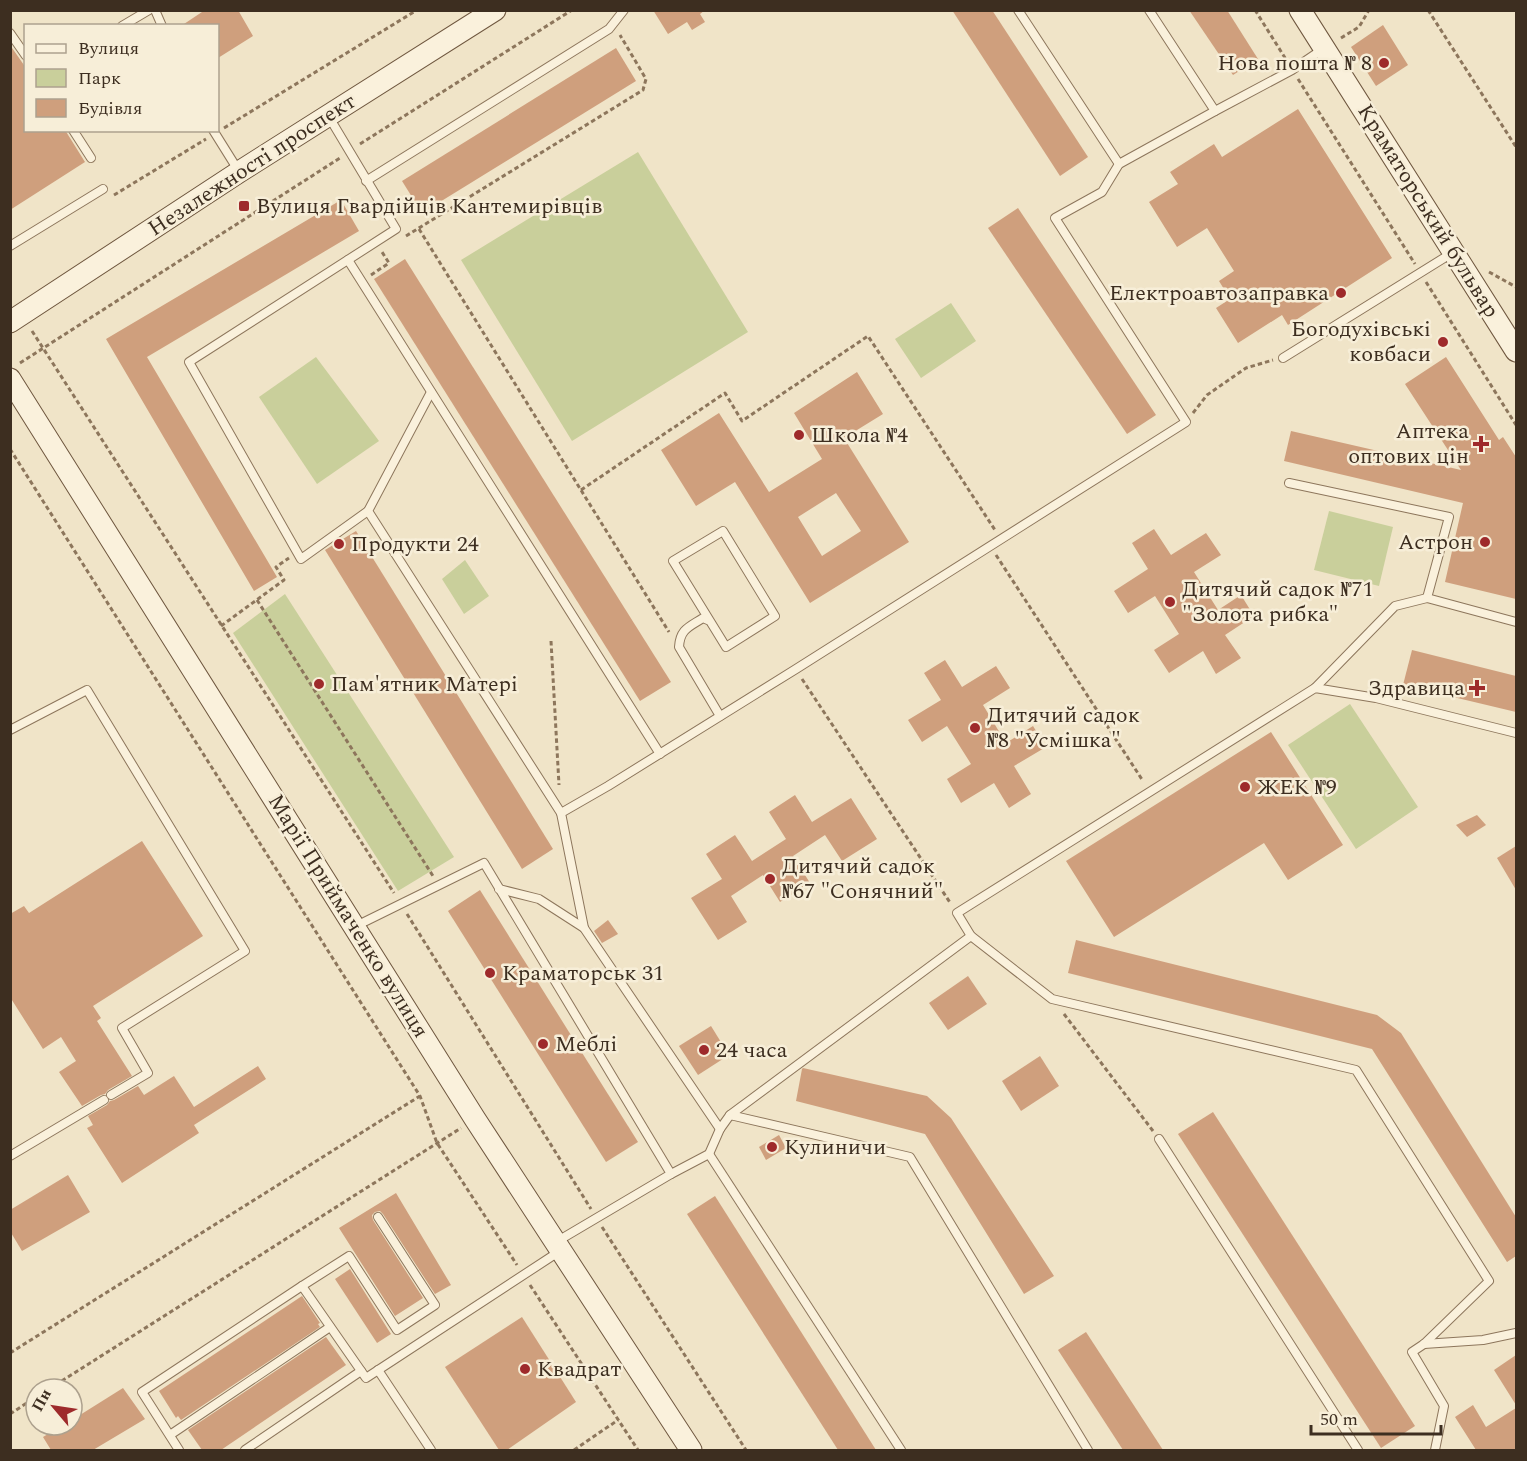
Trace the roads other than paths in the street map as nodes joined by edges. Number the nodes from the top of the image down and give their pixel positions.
1 (149, 10) edge
2 (155, 10) edge
3 (495, 10) edge
4 (624, 10) edge
5 (1018, 10) edge
6 (1149, 10) edge
7 (1300, 10) edge
8 (125, 24) edge
9 (161, 24) edge
10 (10, 33) edge
11 (1324, 48) junction
12 (24, 53) edge
13 (1215, 111) junction
14 (328, 116) junction
15 (75, 132) edge
16 (214, 132) edge
17 (91, 158) dead end
18 (1119, 164) junction
19 (239, 172) junction
20 (366, 181) junction
21 (103, 189) dead end
22 (10, 246) edge
23 (1454, 252) junction
24 (348, 260) junction
25 (16, 318) edge
26 (1516, 351) edge
27 (1283, 358) road end
28 (14, 371) edge
29 (431, 392) junction
30 (1289, 483) dead end
31 (368, 511) junction
32 (1427, 598) junction
33 (705, 616) junction
34 (1516, 622) edge
35 (1315, 688) junction
36 (720, 716) junction
37 (10, 730) edge
38 (1516, 733) edge
39 (660, 754) junction
40 (561, 813) junction
41 (499, 889) junction
42 (354, 926) junction
43 (584, 928) junction
44 (971, 936) junction
45 (730, 1115) junction
46 (720, 1129) junction
47 (1159, 1139) road end
48 (709, 1154) junction
49 (10, 1156) edge
50 (671, 1174) junction
51 (378, 1217) dead end
52 (558, 1246) junction
53 (302, 1286) junction
54 (330, 1327) junction
55 (1516, 1333) edge
56 (1424, 1344) junction
57 (378, 1370) junction
58 (361, 1371) junction
59 (170, 1435) junction
60 (179, 1450) edge
61 (244, 1450) edge
62 (431, 1450) edge
63 (691, 1450) edge
64 (901, 1450) edge
65 (1088, 1450) edge
66 (1358, 1450) edge
67 (1436, 1450) edge

1 - 8 lane
2 - 9 lane
3 - 14 street, Незалежності проспект
4 - 20 lane
5 - 18 lane
6 - 13 lane
7 - 11 street, Краматорський бульвар
10 - 12 lane
11 - 13 lane
11 - 23 street, Краматорський бульвар
13 - 18 lane
14 - 19 street, Незалежності проспект
14 - 20 lane
15 - 17 lane
16 - 19 lane
18 - 36 lane
19 - 25 street, Незалежності проспект
20 - 24 lane
21 - 22 lane
23 - 26 street, Краматорський бульвар
23 - 27 lane
24 - 29 lane
24 - 31 lane
28 - 42 street, Марії Приймаченко вулиця
29 - 31 lane
29 - 39 lane
30 - 32 lane
31 - 40 lane
32 - 34 lane
32 - 35 lane
33 - 33 lane
33 - 36 lane
35 - 38 lane
35 - 44 lane
36 - 39 lane
37 - 49 lane
39 - 40 lane
40 - 43 lane
41 - 42 lane
41 - 43 lane
41 - 50 lane
42 - 52 street, Марії Приймаченко вулиця
43 - 46 lane
44 - 45 lane
44 - 56 lane
45 - 46 lane
45 - 65 lane
46 - 48 lane
47 - 66 lane
48 - 50 lane
48 - 64 lane
50 - 52 lane
51 - 53 lane
52 - 57 lane
52 - 63 street, Марії Приймаченко вулиця
53 - 54 lane
53 - 59 lane
54 - 58 lane
54 - 59 lane
55 - 56 lane
56 - 67 lane
57 - 58 lane
57 - 62 lane
58 - 61 lane
59 - 60 lane

